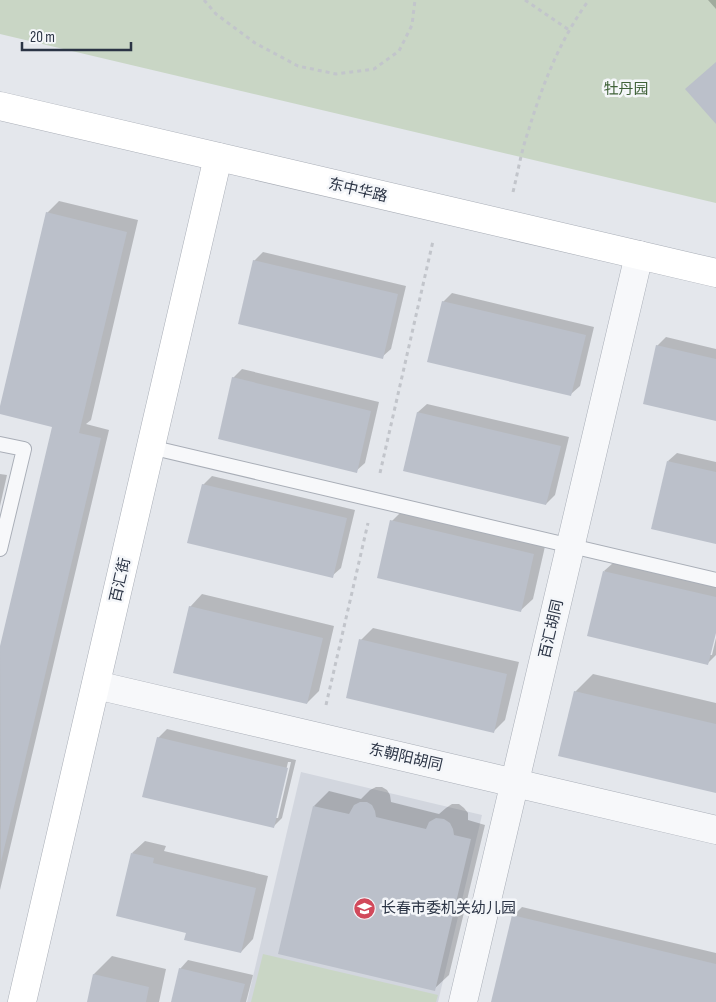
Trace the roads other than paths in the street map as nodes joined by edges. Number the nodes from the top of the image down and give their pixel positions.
1 (0, 106) edge
2 (218, 157) junction
3 (639, 255) junction
4 (716, 273) edge
5 (0, 444) edge
6 (150, 448) junction
7 (571, 546) junction
8 (0, 549) edge
9 (716, 580) edge
10 (96, 685) junction
11 (515, 783) junction
12 (716, 830) edge
13 (22, 1002) edge
14 (463, 1002) edge

1 - 2 street, 东中华路
2 - 3 street, 东中华路
2 - 6 street, 百汇街
3 - 4 street, 东中华路
3 - 7 street, 百汇胡同
5 - 8 lane
6 - 7 lane
6 - 10 street, 百汇街
7 - 9 lane
7 - 11 street, 百汇胡同
10 - 11 street, 东朝阳胡同
10 - 13 street, 百汇街
11 - 12 street, 东朝阳胡同
11 - 14 street, 百汇胡同

